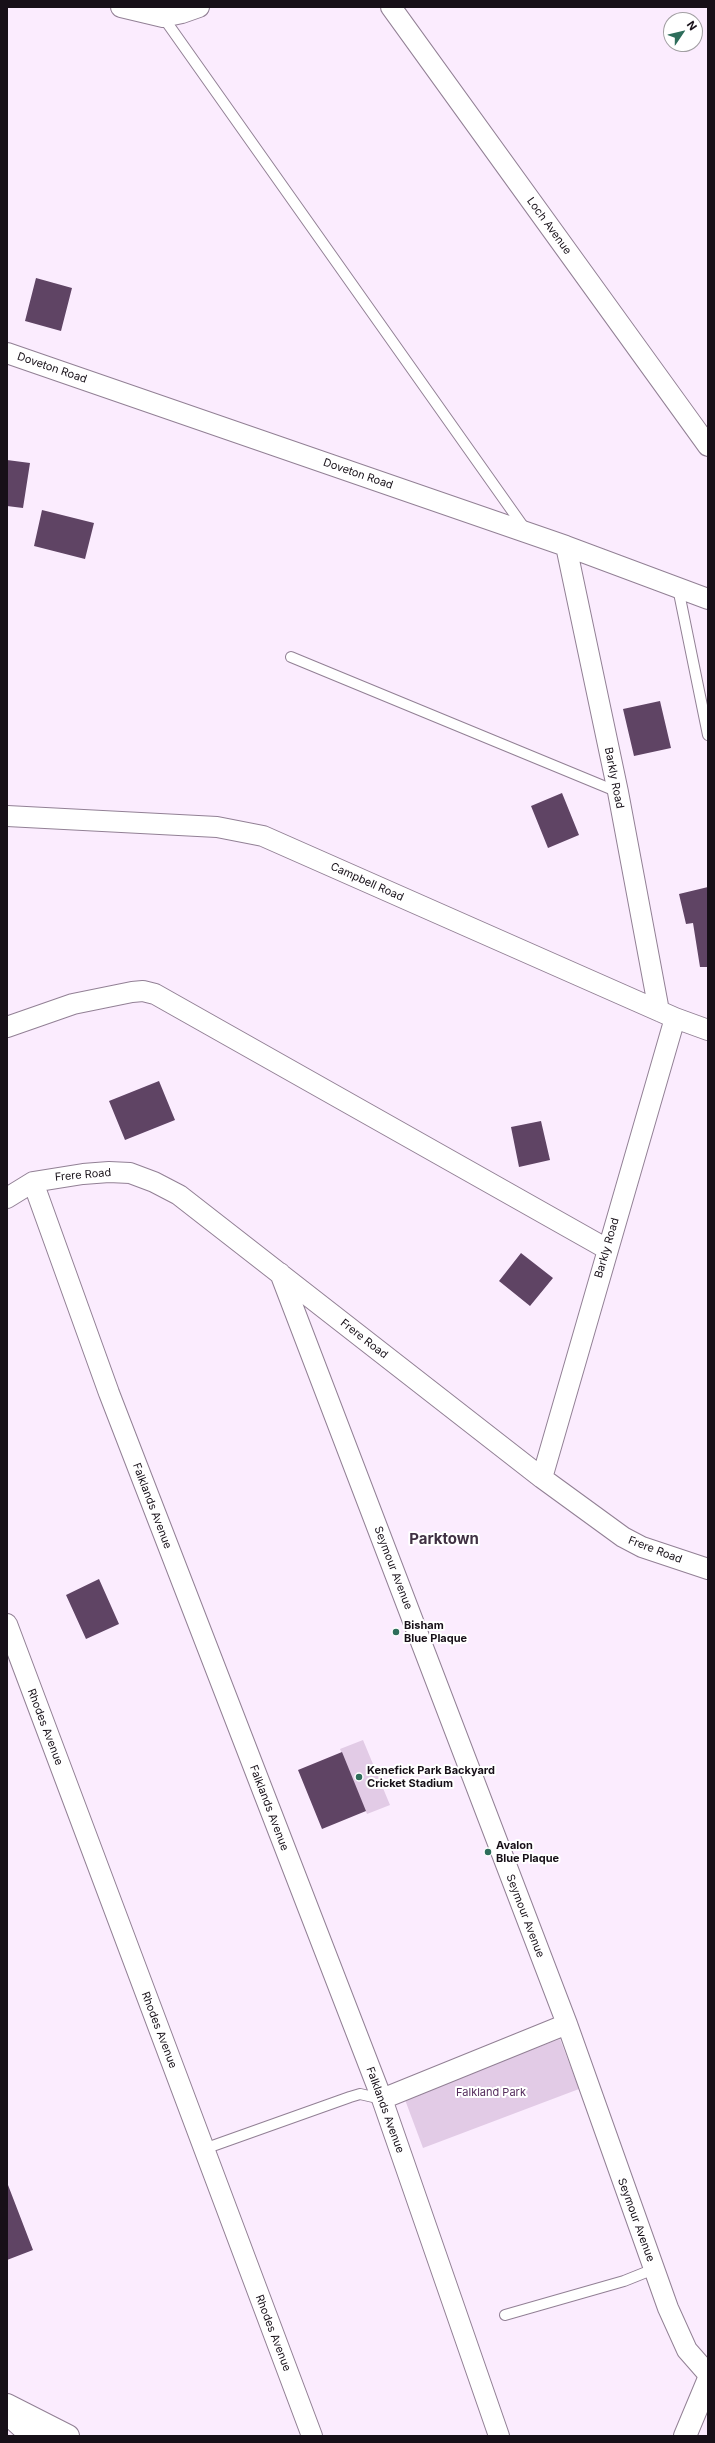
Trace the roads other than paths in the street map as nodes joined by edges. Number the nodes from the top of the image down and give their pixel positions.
1 (121, 7) edge
2 (199, 7) edge
3 (391, 7) edge
4 (163, 17) junction
5 (7, 353) edge
6 (708, 446) edge
7 (528, 533) junction
8 (566, 546) junction
9 (678, 588) junction
10 (708, 600) edge
11 (291, 657) dead end
12 (708, 735) edge
13 (618, 792) junction
14 (7, 816) edge
15 (667, 1015) junction
16 (7, 1027) edge
17 (708, 1030) edge
18 (33, 1182) junction
19 (7, 1198) edge
20 (607, 1250) junction
21 (280, 1273) junction
22 (542, 1478) junction
23 (708, 1569) edge
24 (7, 1624) edge
25 (567, 2024) junction
26 (382, 2099) junction
27 (204, 2149) junction
28 (654, 2269) junction
29 (505, 2315) dead end
30 (708, 2374) edge
31 (708, 2381) edge
32 (7, 2405) edge
33 (7, 2413) edge
34 (32, 2436) edge
35 (68, 2436) edge
36 (312, 2436) edge
37 (500, 2436) edge
38 (685, 2436) edge

1 - 4 street
2 - 4 street
3 - 6 street, Loch Avenue
4 - 7 lane
5 - 7 street, Doveton Road
7 - 8 street, Doveton Road
8 - 9 street, Doveton Road
8 - 13 street, Barkly Road
9 - 10 street, Doveton Road
9 - 12 lane
11 - 13 lane
13 - 15 street, Barkly Road
14 - 15 street, Campbell Road
15 - 17 street, Campbell Road
15 - 20 street, Barkly Road
16 - 20 street
18 - 19 street, Frere Road
18 - 21 street, Frere Road
18 - 26 street, Falklands Avenue
20 - 22 street, Barkly Road
21 - 22 street, Frere Road
21 - 25 street, Seymour Avenue
22 - 23 street, Frere Road
24 - 27 street, Rhodes Avenue
25 - 26 street
25 - 28 street, Seymour Avenue
26 - 27 lane
26 - 37 street, Falklands Avenue
27 - 36 street, Rhodes Avenue
28 - 29 lane
28 - 30 street, Seymour Avenue
31 - 38 main road
32 - 35 main road
33 - 34 main road

